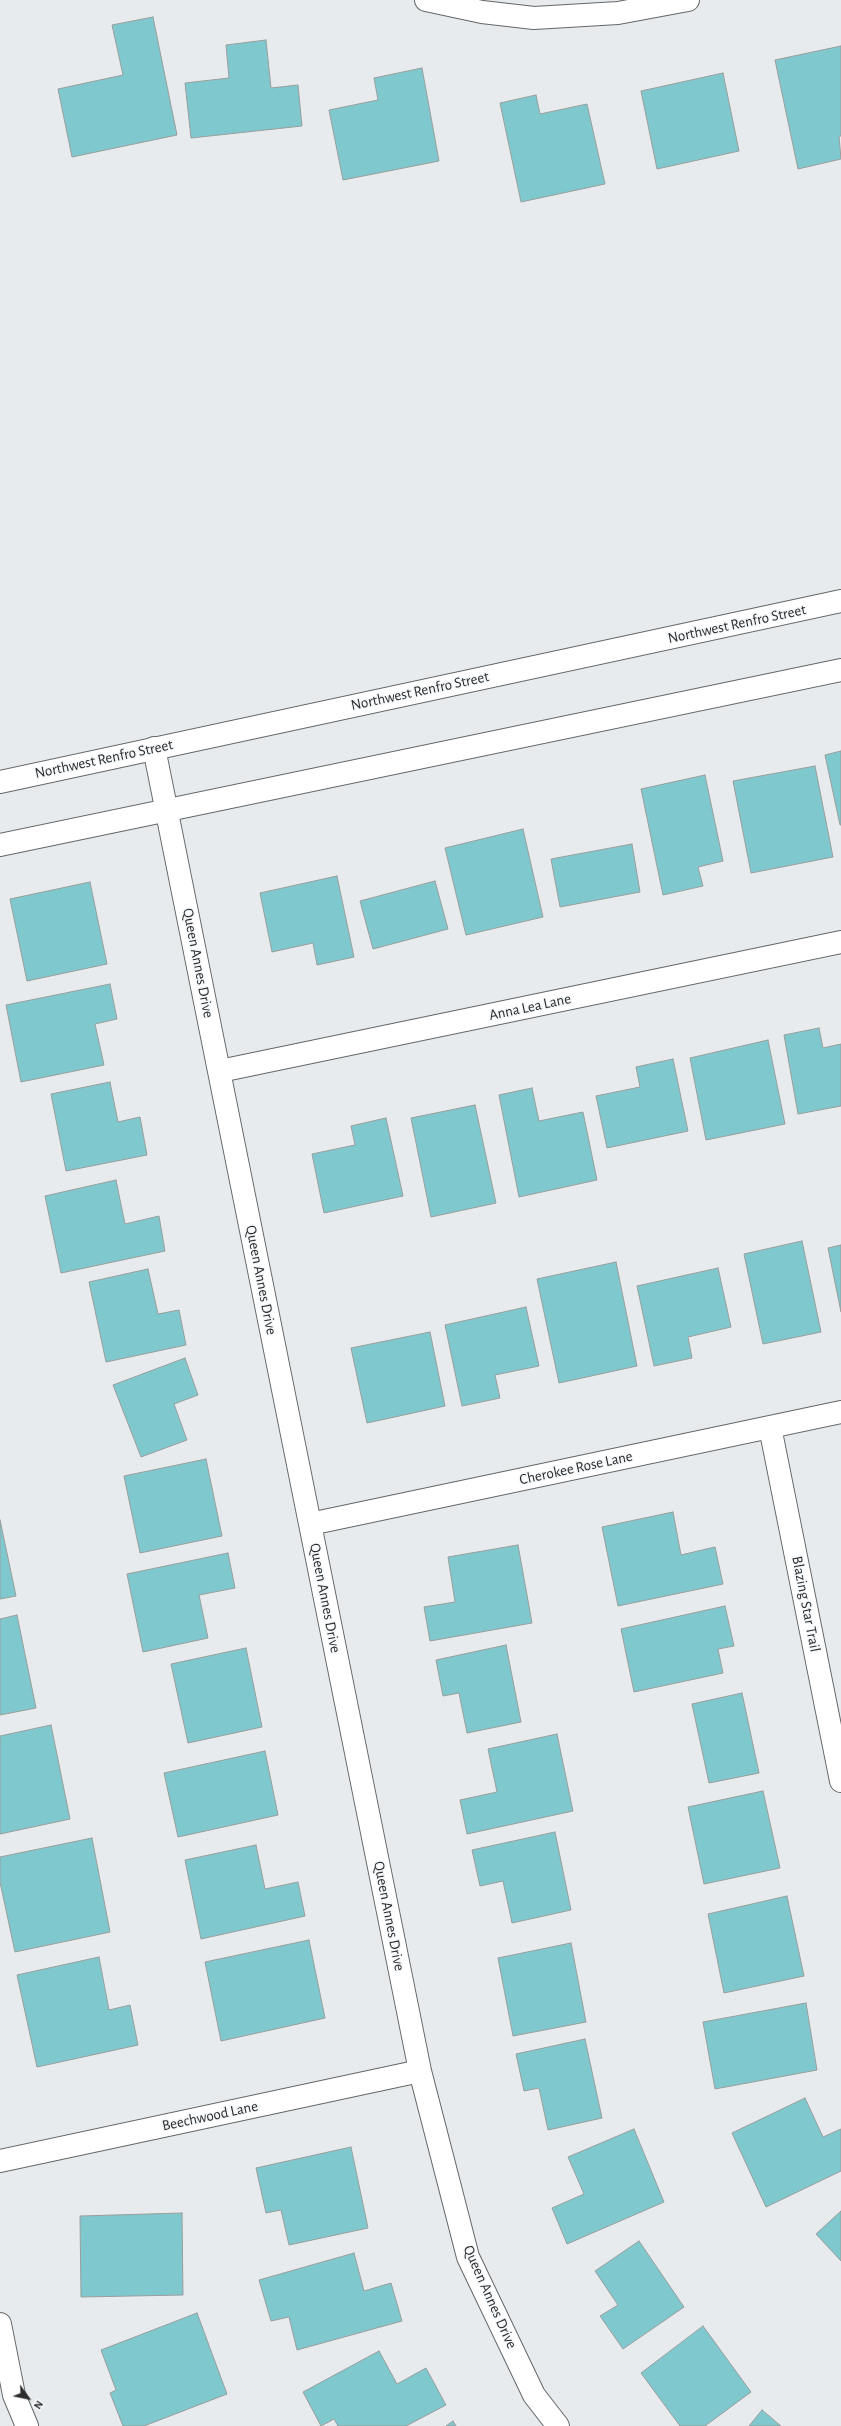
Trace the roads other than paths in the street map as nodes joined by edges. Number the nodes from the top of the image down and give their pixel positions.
1 (426, 0) edge
2 (688, 0) edge
3 (841, 601) edge
4 (841, 670) edge
5 (154, 748) junction
6 (0, 782) edge
7 (167, 810) junction
8 (0, 845) edge
9 (841, 942) edge
10 (220, 1072) junction
11 (841, 1412) edge
12 (770, 1427) junction
13 (310, 1524) junction
14 (841, 1781) edge
15 (420, 2071) junction
16 (0, 2161) edge
17 (0, 2324) edge
18 (27, 2426) edge
19 (558, 2426) edge

1 - 2 street
3 - 5 street, Northwest Renfro Street
4 - 7 street
5 - 6 street, Northwest Renfro Street
5 - 7 street, Queen Annes Drive
7 - 8 street
7 - 10 street, Queen Annes Drive
9 - 10 street, Anna Lea Lane
10 - 13 street, Queen Annes Drive
11 - 12 street, Cherokee Rose Lane
12 - 13 street, Cherokee Rose Lane
12 - 14 street, Blazing Star Trail
13 - 15 street, Queen Annes Drive
15 - 16 street, Beechwood Lane
15 - 19 street, Queen Annes Drive
17 - 18 street

